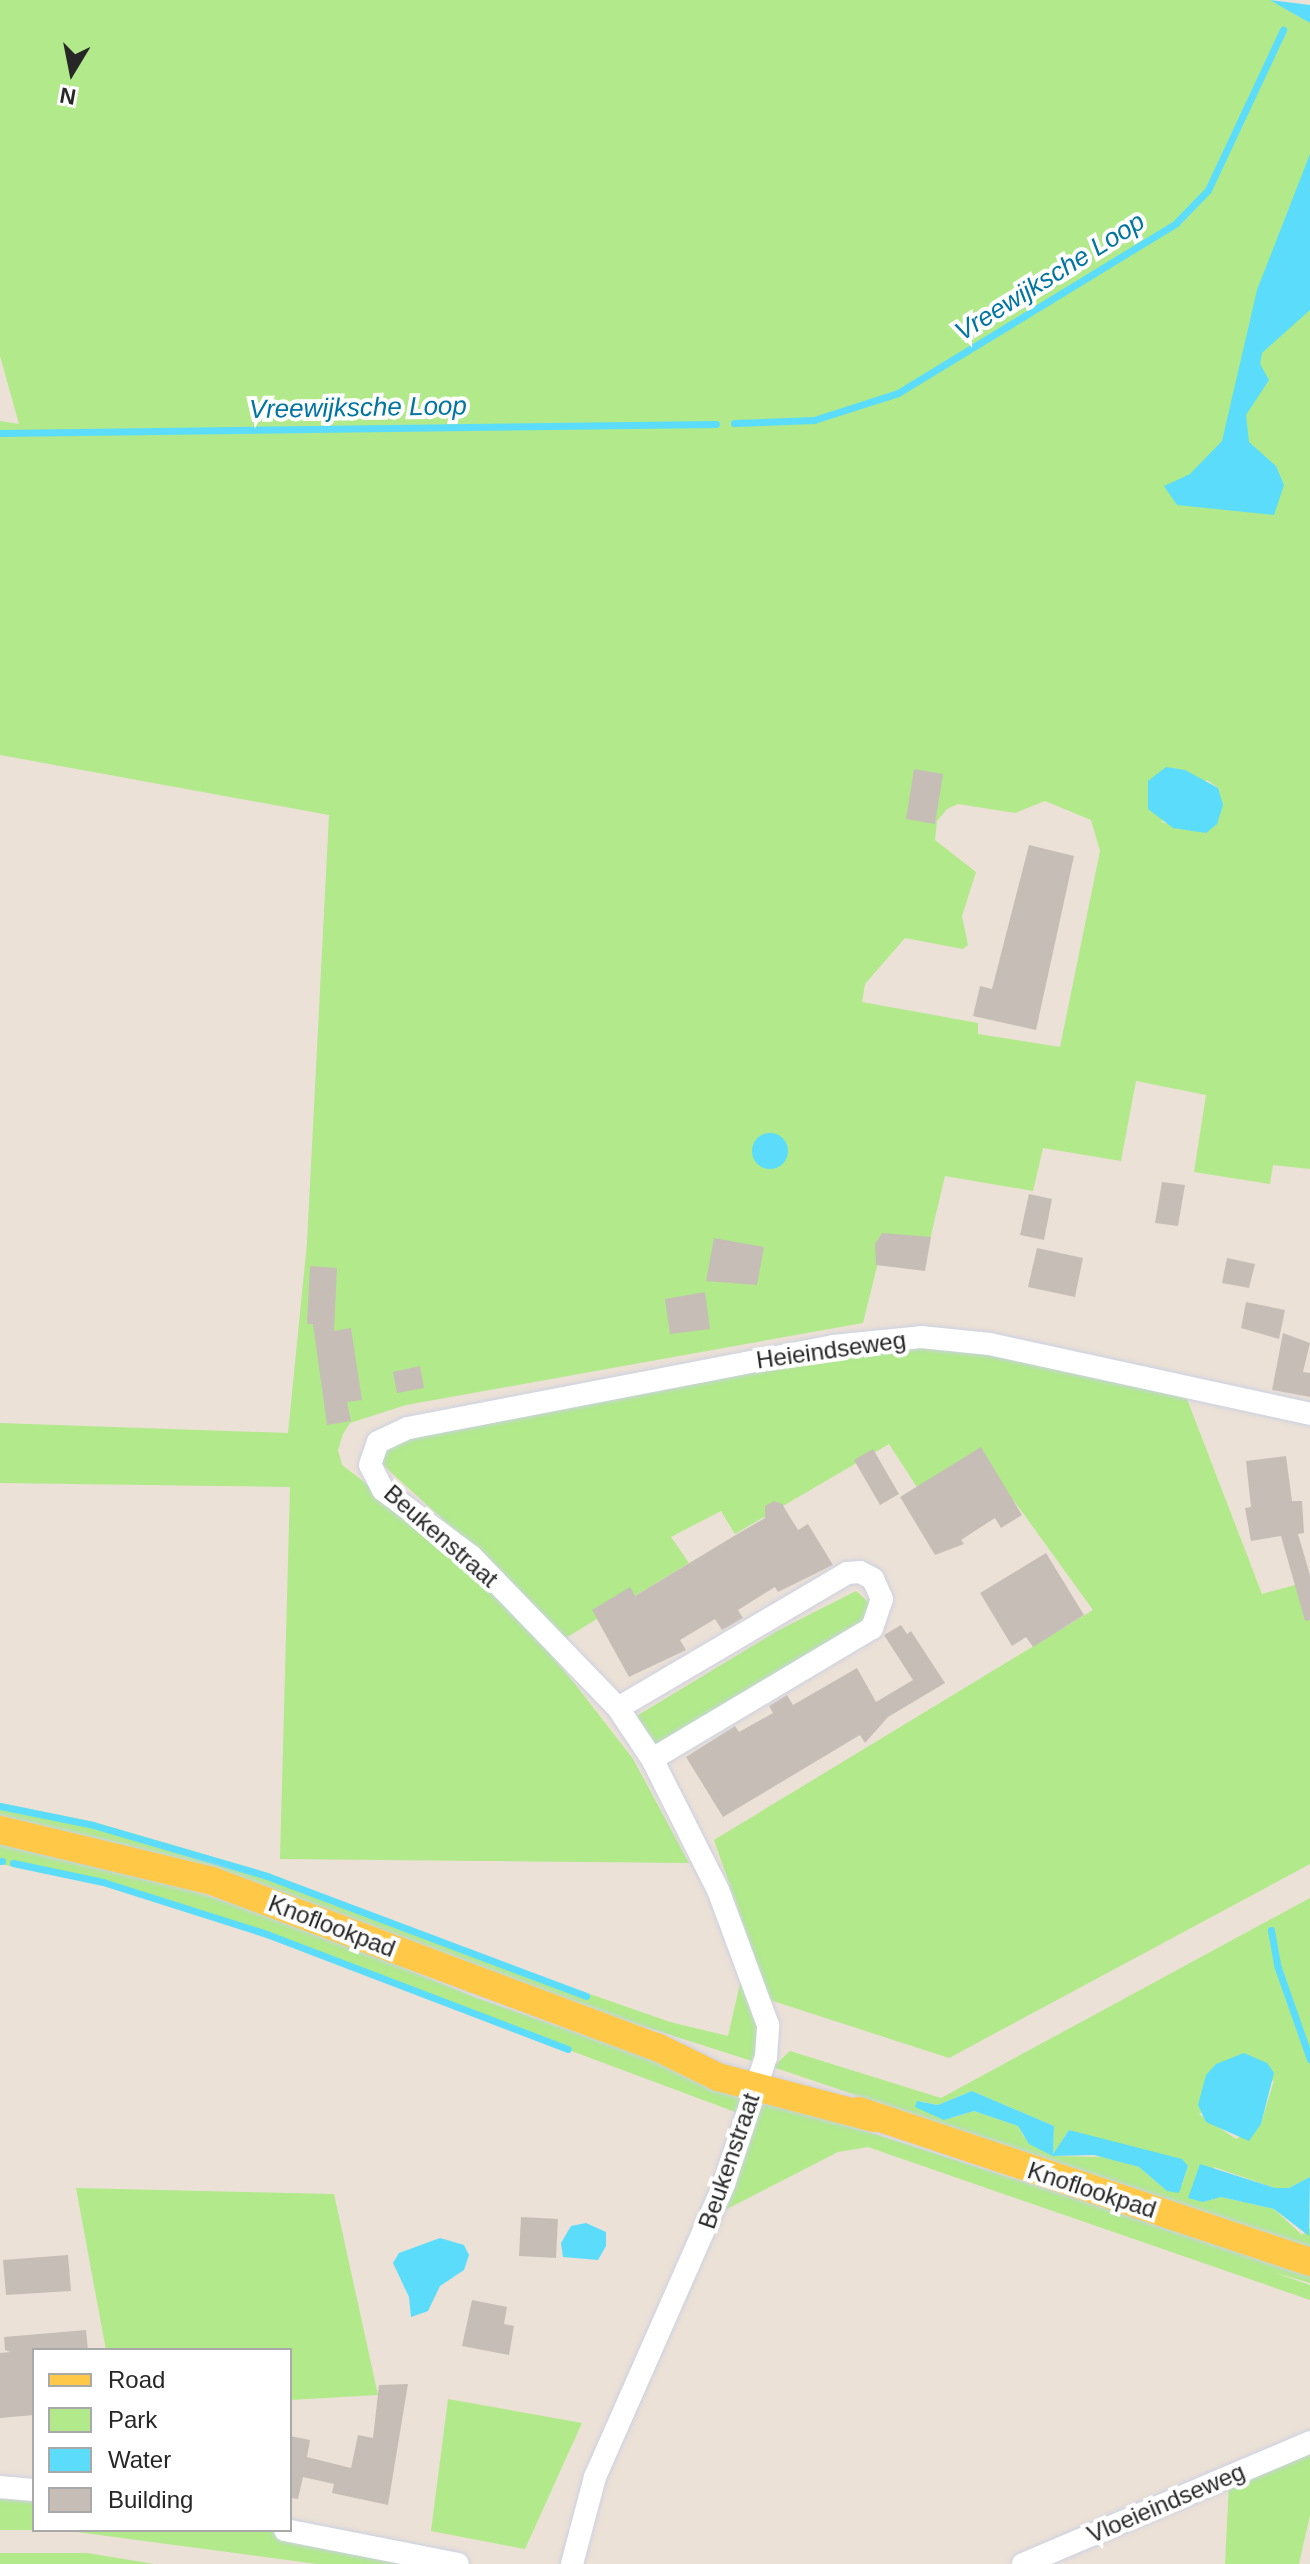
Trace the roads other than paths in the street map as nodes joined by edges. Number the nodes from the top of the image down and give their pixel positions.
1 (1310, 1414) edge
2 (370, 1465) joint
3 (618, 1708) junction
4 (652, 1759) junction
5 (0, 1830) edge
6 (758, 2079) junction
7 (1310, 2262) edge
8 (1310, 2442) edge
9 (0, 2487) edge
10 (32, 2490) edge
11 (292, 2531) edge
12 (458, 2564) edge
13 (572, 2564) edge
14 (1023, 2564) edge

1 - 2 street, Heieindseweg
2 - 3 street, Beukenstraat
3 - 4 street, Beukenstraat
3 - 4 street
4 - 6 street, Beukenstraat
5 - 6 main road, Knoflookpad
6 - 7 main road, Knoflookpad
6 - 13 street, Beukenstraat
8 - 14 street, Vloeieindseweg
9 - 10 street
11 - 12 street

